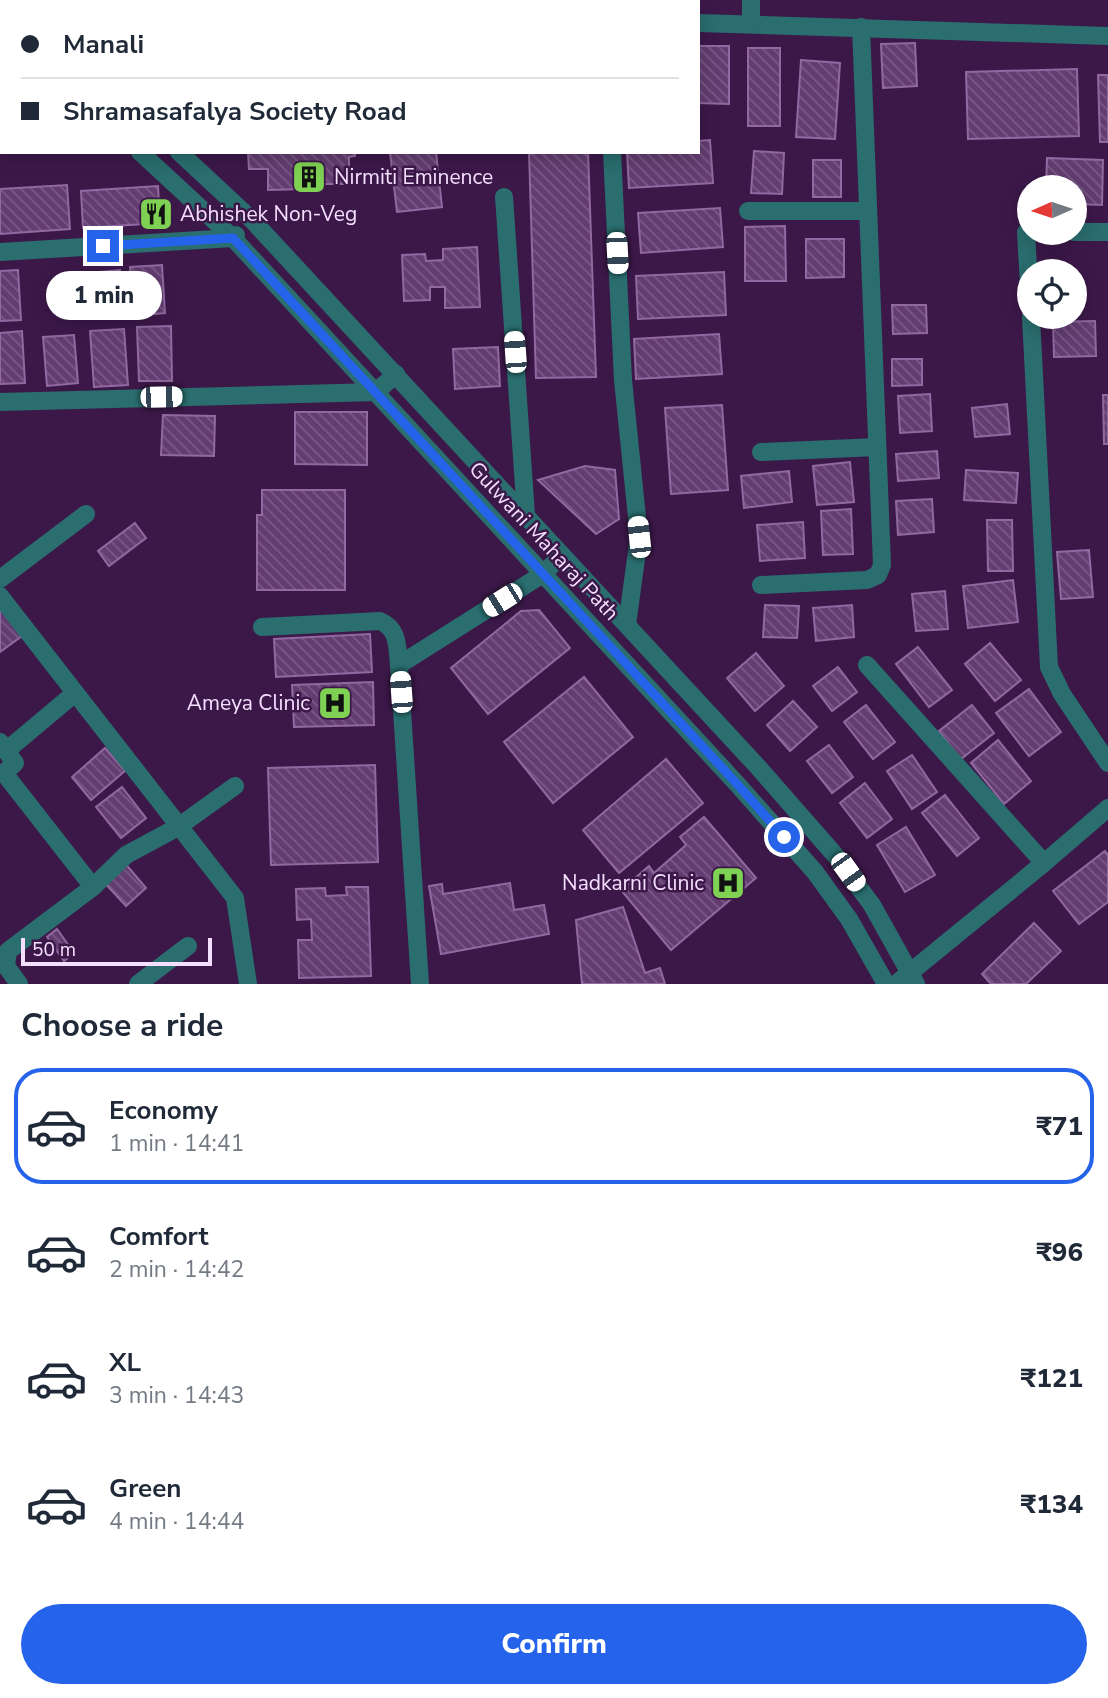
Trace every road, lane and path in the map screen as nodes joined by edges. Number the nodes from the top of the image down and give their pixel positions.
1 (751, 0) edge
2 (700, 23) edge
3 (751, 24) junction
4 (860, 27) junction
5 (1108, 36) edge
6 (142, 154) edge
7 (181, 154) edge
8 (612, 154) edge
9 (504, 197) dead end
10 (748, 211) dead end
11 (867, 211) junction
12 (252, 219) junction
13 (1087, 232) edge
14 (1108, 232) edge
15 (233, 238) junction
16 (0, 252) edge
17 (1032, 329) edge
18 (396, 374) junction
19 (376, 392) junction
20 (0, 402) edge
21 (877, 447) junction
22 (761, 452) dead end
23 (86, 514) dead end
24 (526, 515) junction
25 (562, 555) junction
26 (544, 574) junction
27 (0, 579) edge
28 (761, 584) dead end
29 (0, 596) edge
30 (627, 625) junction
31 (262, 627) dead end
32 (399, 665) junction
33 (867, 666) dead end
34 (75, 693) junction
35 (3, 747) edge
36 (1108, 763) edge
37 (235, 786) dead end
38 (1108, 808) edge
39 (178, 827) junction
40 (1044, 863) junction
41 (93, 887) junction
42 (188, 946) dead end
43 (3, 971) edge
44 (907, 980) edge
45 (19, 984) edge
46 (138, 984) edge
47 (248, 984) edge
48 (421, 984) edge
49 (886, 984) edge

1 - 3 street
2 - 3 street
3 - 4 street
4 - 5 street
4 - 11 street
6 - 15 street, Gulwani Maharaj Path
7 - 12 street, Gulwani Maharaj Path
8 - 30 street
9 - 24 street
10 - 11 street
11 - 21 street
12 - 15 street
12 - 18 street, Gulwani Maharaj Path
13 - 14 street
15 - 16 street
15 - 19 street, Gulwani Maharaj Path
17 - 36 street
18 - 19 street
18 - 24 street, Gulwani Maharaj Path
19 - 20 street
19 - 26 street, Gulwani Maharaj Path
21 - 22 street
21 - 28 street
23 - 27 street
24 - 25 street, Gulwani Maharaj Path
25 - 26 street
25 - 30 street, Gulwani Maharaj Path
26 - 32 street
26 - 49 street, Gulwani Maharaj Path
29 - 34 street
30 - 44 street, Gulwani Maharaj Path
31 - 32 street
32 - 48 street
33 - 40 street
34 - 35 street
34 - 39 street
35 - 41 street
37 - 39 street
38 - 40 street
39 - 41 street
39 - 47 street
40 - 44 street
41 - 43 street
42 - 46 street
43 - 45 street

